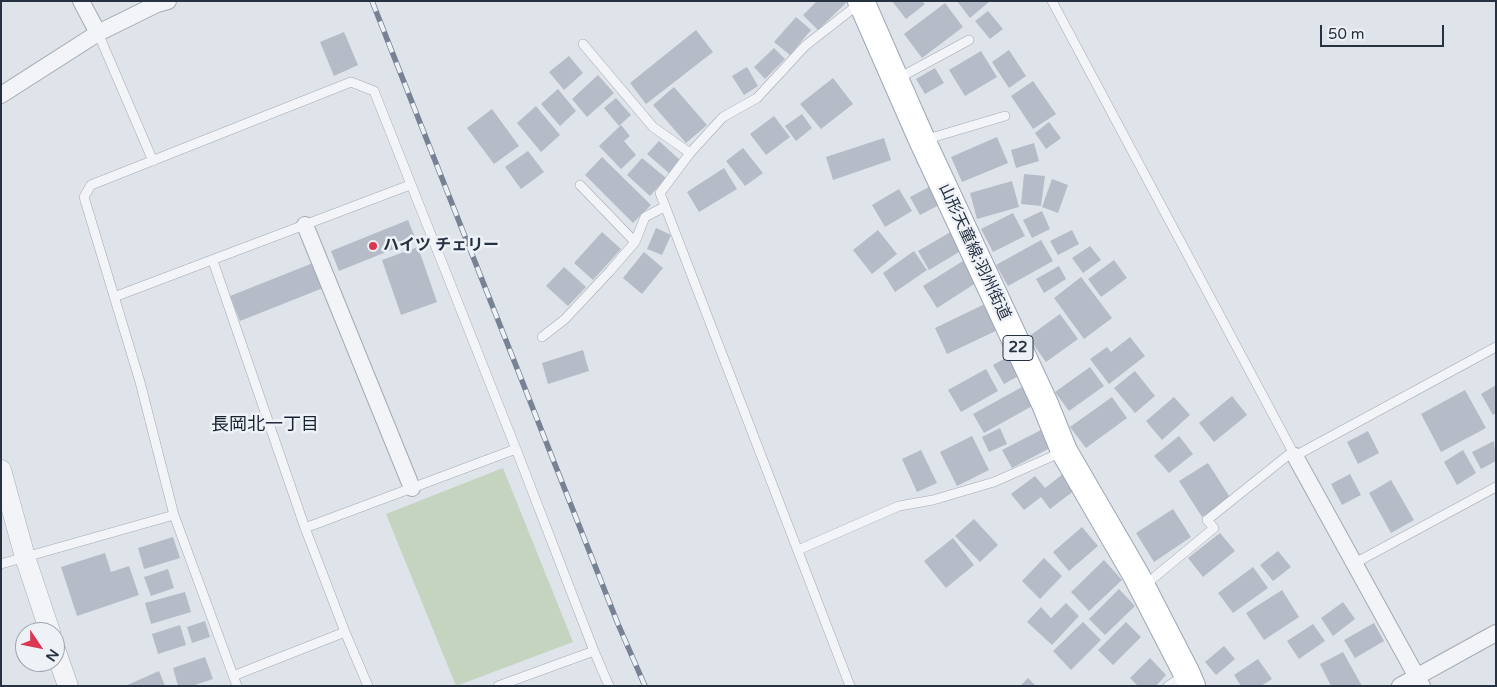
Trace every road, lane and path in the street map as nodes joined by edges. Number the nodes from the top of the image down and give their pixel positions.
1 (81, 1) edge
2 (168, 1) edge
3 (1052, 1) edge
4 (861, 2) edge
5 (98, 33) junction
6 (970, 40) dead end
7 (583, 44) dead end
8 (895, 80) junction
9 (1, 95) edge
10 (1005, 116) dead end
11 (922, 140) junction
12 (690, 153) junction
13 (154, 161) junction
14 (410, 185) junction
15 (580, 185) dead end
16 (664, 207) junction
17 (305, 225) junction
18 (635, 242) junction
19 (213, 261) junction
20 (114, 297) junction
21 (542, 337) dead end
22 (1496, 347) edge
23 (516, 449) junction
24 (1064, 451) junction
25 (1294, 454) junction
26 (1, 470) edge
27 (1496, 486) edge
28 (412, 488) junction
29 (174, 515) junction
30 (305, 528) junction
31 (798, 550) junction
32 (26, 556) junction
33 (1355, 563) junction
34 (1, 564) edge
35 (1142, 588) junction
36 (47, 622) edge
37 (345, 632) junction
38 (1496, 633) edge
39 (594, 651) junction
40 (63, 672) edge
41 (233, 676) junction
42 (1419, 681) edge
43 (1182, 682) edge
44 (68, 686) edge
45 (237, 686) edge
46 (368, 686) edge
47 (498, 686) edge
48 (609, 686) edge
49 (850, 686) edge
50 (1400, 686) edge

1 - 5 street
2 - 5 street
3 - 25 lane
4 - 8 main road, 山形天童線;羽州街道 / 22
4 - 12 lane
5 - 9 street
5 - 13 lane
6 - 8 lane
7 - 12 lane
8 - 11 main road, 山形天童線;羽州街道 / 22
10 - 11 lane
11 - 24 main road, 山形天童線;羽州街道 / 22
12 - 16 lane
13 - 14 lane
13 - 20 lane
14 - 17 lane
14 - 23 lane
15 - 18 lane
16 - 18 lane
16 - 31 lane
17 - 19 lane
17 - 28 street
18 - 21 lane
19 - 20 lane
19 - 30 lane
20 - 29 lane
22 - 25 lane
23 - 28 lane
23 - 39 lane
24 - 31 lane
24 - 35 main road, 山形天童線;羽州街道 / 22
25 - 33 street
25 - 35 lane
26 - 32 street
27 - 33 lane
28 - 30 lane
29 - 32 lane
29 - 41 lane
30 - 37 lane
31 - 49 lane
32 - 34 lane
32 - 36 street
33 - 42 street
35 - 43 main road, 山形天童線;羽州街道 / 22
37 - 41 lane
37 - 46 lane
38 - 42 street
39 - 47 lane
39 - 48 lane
40 - 44 street
41 - 45 lane
42 - 50 street

